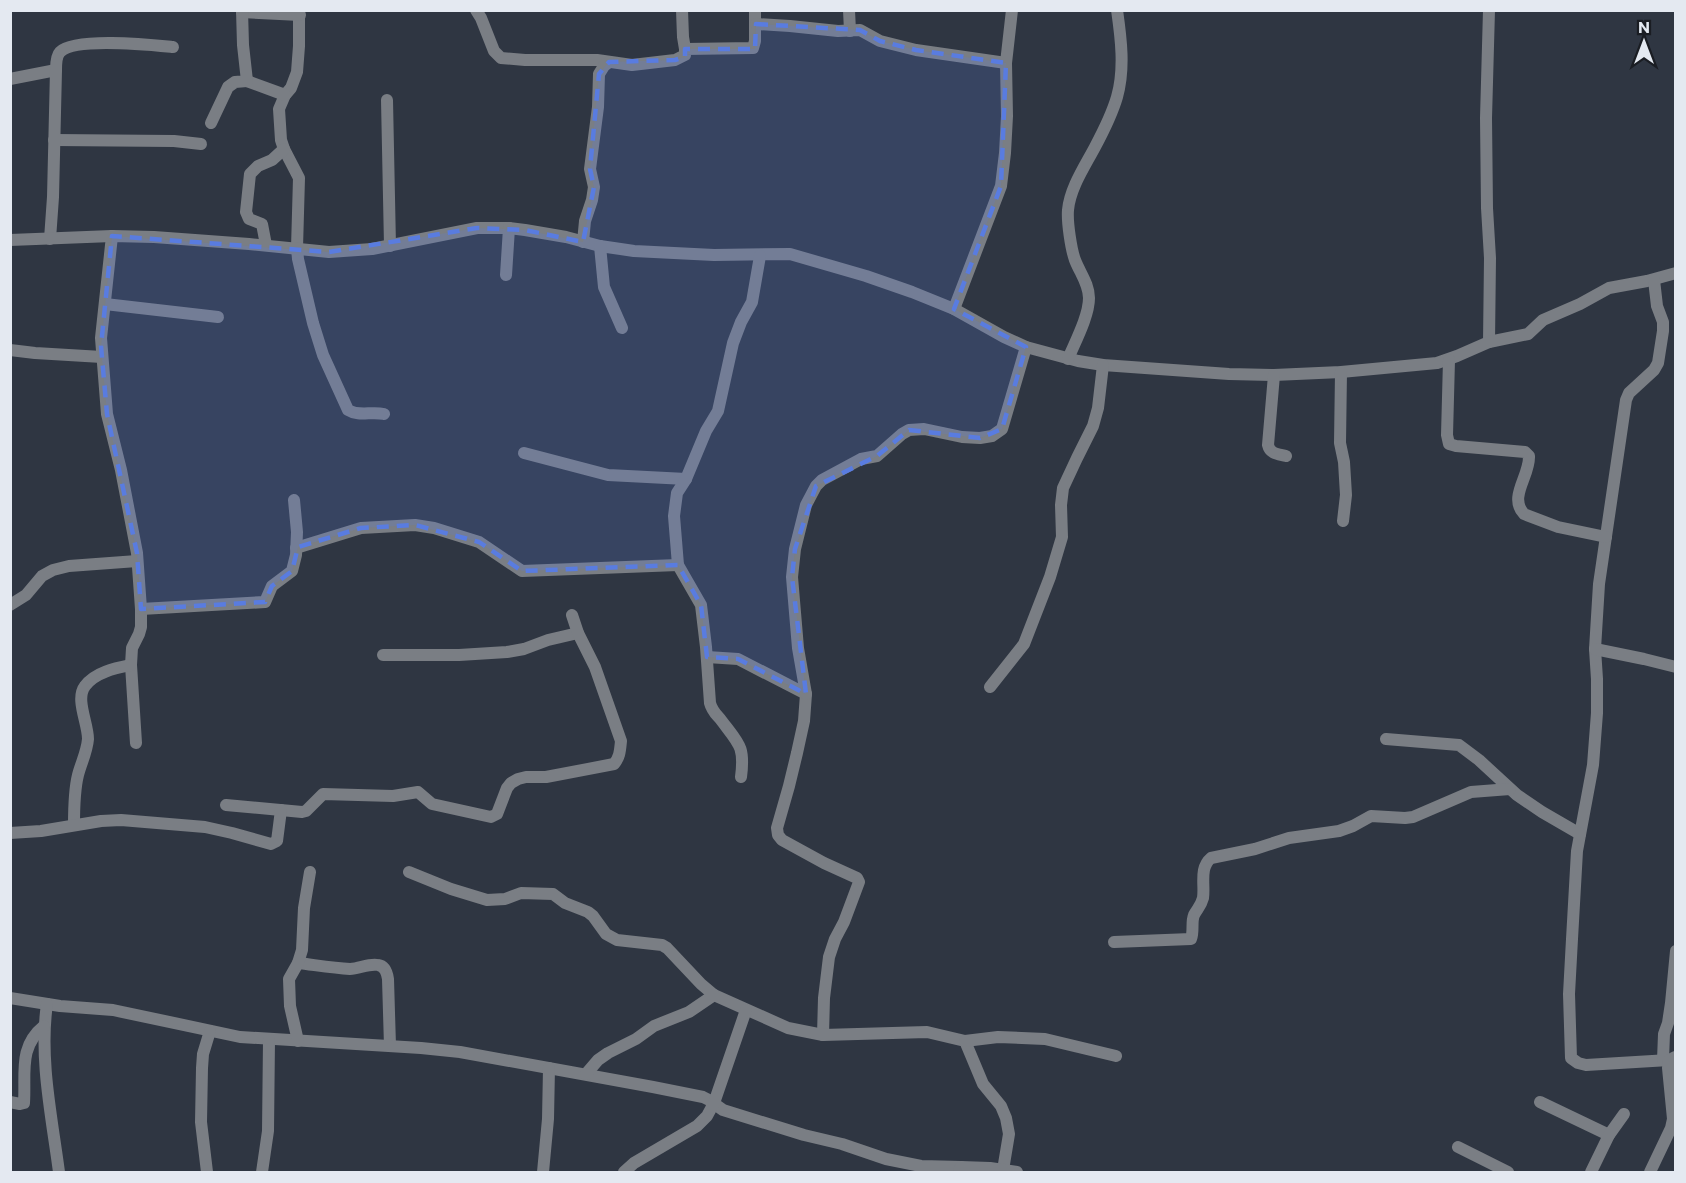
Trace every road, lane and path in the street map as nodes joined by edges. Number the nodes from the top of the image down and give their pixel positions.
1 (476, 10) edge
2 (682, 10) edge
3 (755, 10) edge
4 (849, 10) edge
5 (1012, 10) edge
6 (1117, 10) edge
7 (1489, 10) edge
8 (242, 11) edge
9 (299, 13) edge
10 (756, 24) junction
11 (850, 31) junction
12 (173, 46) dead end
13 (685, 49) junction
14 (609, 62) junction
15 (1006, 63) junction
16 (56, 70) junction
17 (10, 79) edge
18 (247, 81) junction
19 (285, 95) junction
20 (387, 100) dead end
21 (211, 123) dead end
22 (54, 140) junction
23 (201, 144) dead end
24 (284, 149) junction
25 (509, 228) junction
26 (112, 236) junction
27 (50, 238) junction
28 (10, 240) edge
29 (583, 242) junction
30 (266, 245) junction
31 (390, 246) junction
32 (600, 246) junction
33 (297, 248) junction
34 (760, 256) junction
35 (1676, 273) edge
36 (506, 275) dead end
37 (1654, 279) junction
38 (105, 304) junction
39 (954, 309) junction
40 (218, 317) dead end
41 (622, 327) dead end
42 (1489, 342) junction
43 (1026, 347) junction
44 (10, 350) edge
45 (102, 357) junction
46 (1068, 359) junction
47 (1449, 360) junction
48 (1103, 365) junction
49 (1341, 372) junction
50 (1274, 375) junction
51 (384, 414) dead end
52 (524, 453) dead end
53 (1286, 456) dead end
54 (686, 479) junction
55 (294, 500) dead end
56 (1343, 521) dead end
57 (1606, 537) junction
58 (296, 548) junction
59 (137, 561) junction
60 (678, 565) junction
61 (10, 605) edge
62 (141, 609) junction
63 (572, 615) dead end
64 (578, 633) junction
65 (1595, 650) junction
66 (382, 655) dead end
67 (707, 657) junction
68 (131, 666) junction
69 (1676, 666) edge
70 (990, 687) dead end
71 (806, 694) junction
72 (1386, 739) dead end
73 (136, 743) dead end
74 (741, 777) dead end
75 (1510, 789) junction
76 (226, 805) dead end
77 (281, 810) junction
78 (74, 825) junction
79 (10, 833) edge
80 (1580, 834) junction
81 (310, 872) dead end
82 (410, 872) dead end
83 (1114, 942) dead end
84 (1676, 951) edge
85 (298, 963) junction
86 (1674, 989) edge
87 (714, 995) junction
88 (10, 998) edge
89 (47, 1004) junction
90 (746, 1010) junction
91 (44, 1026) junction
92 (210, 1031) junction
93 (823, 1035) junction
94 (269, 1040) junction
95 (297, 1041) junction
96 (965, 1041) junction
97 (390, 1046) junction
98 (1116, 1056) dead end
99 (1669, 1059) edge
100 (549, 1068) junction
101 (586, 1074) junction
102 (10, 1102) edge
103 (1540, 1102) dead end
104 (714, 1103) junction
105 (1624, 1114) dead end
106 (1610, 1135) junction
107 (1458, 1147) dead end
108 (960, 1170) edge
109 (1003, 1170) junction
110 (59, 1173) edge
111 (207, 1173) edge
112 (262, 1173) edge
113 (543, 1173) edge
114 (624, 1173) edge
115 (1017, 1173) edge
116 (1508, 1173) edge
117 (1591, 1173) edge
118 (1650, 1173) edge

1 - 14 street
2 - 13 street
3 - 10 street
4 - 11 street
5 - 15 street
6 - 46 street
7 - 42 street
8 - 9 street
8 - 18 street
9 - 19 street
10 - 11 street
10 - 13 street
11 - 15 street
12 - 16 street
13 - 14 street
14 - 29 street
15 - 39 street
16 - 17 street
16 - 22 street
18 - 19 street
18 - 21 street
19 - 24 street
20 - 31 street
22 - 23 street
22 - 27 street
24 - 30 street
24 - 33 street
25 - 29 street
25 - 31 street
25 - 36 street
26 - 27 street
26 - 30 street
26 - 38 street
27 - 28 street
29 - 32 street
30 - 33 street
31 - 33 street
32 - 34 street
32 - 41 street
33 - 51 street
34 - 39 street
34 - 54 street
35 - 37 street
37 - 42 street
37 - 57 street
38 - 40 street
38 - 45 street
39 - 43 street
42 - 47 street
43 - 46 street
43 - 71 street
44 - 45 street
45 - 59 street
46 - 48 street
47 - 49 street
47 - 57 street
48 - 50 street
48 - 70 street
49 - 50 street
49 - 56 street
50 - 53 street
52 - 54 street
54 - 60 street
55 - 58 street
57 - 65 street
58 - 60 street
58 - 62 street
59 - 61 street
59 - 62 street
60 - 67 street
62 - 68 street
63 - 64 street
64 - 66 street
64 - 77 street
65 - 69 street
65 - 80 street
67 - 71 street
67 - 74 street
68 - 73 street
68 - 78 street
71 - 93 street
72 - 75 street
75 - 80 street
75 - 83 street
76 - 77 street
77 - 78 street
78 - 79 street
80 - 99 street
81 - 85 street
82 - 87 street
84 - 86 street
85 - 95 street
85 - 97 street
86 - 99 street
87 - 90 street
87 - 101 street
88 - 89 street
89 - 91 street
89 - 92 street
90 - 93 street
90 - 104 street
91 - 102 street
91 - 110 street
92 - 94 street
92 - 111 street
93 - 96 street
94 - 95 street
94 - 112 street
95 - 97 street
96 - 98 street
96 - 109 street
97 - 100 street
99 - 118 street
100 - 101 street
100 - 113 street
101 - 104 street
103 - 106 street
104 - 108 street
104 - 114 street
105 - 106 street
106 - 117 street
107 - 116 street
108 - 109 street
109 - 115 street

